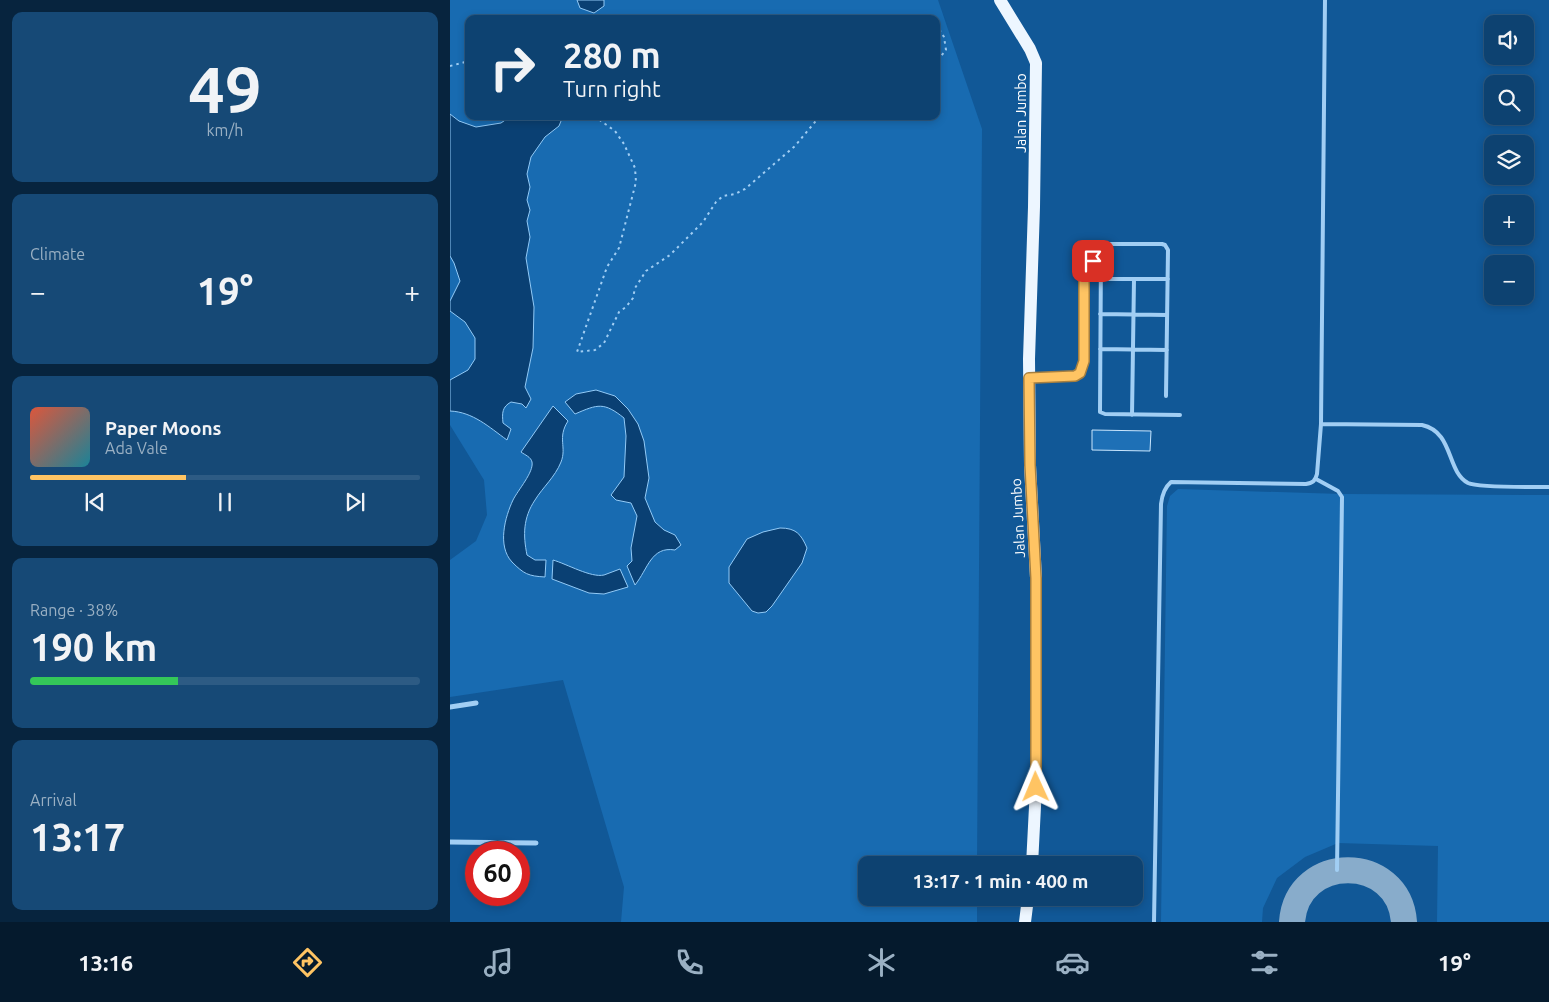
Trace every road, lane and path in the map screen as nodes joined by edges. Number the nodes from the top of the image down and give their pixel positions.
1 (1000, 0) edge
2 (1325, 0) edge
3 (940, 30) edge
4 (940, 57) edge
5 (465, 62) edge
6 (450, 66) edge
7 (600, 120) edge
8 (817, 120) edge
9 (1101, 261) junction
10 (1101, 279) junction
11 (1134, 279) junction
12 (1168, 279) junction
13 (1100, 314) junction
14 (1134, 314) junction
15 (1167, 314) junction
16 (1100, 349) junction
17 (1133, 350) junction
18 (1167, 350) junction
19 (1029, 378) junction
20 (1166, 396) dead end
21 (1132, 414) junction
22 (1180, 415) dead end
23 (1321, 424) junction
24 (1316, 479) junction
25 (1549, 487) edge
26 (476, 703) dead end
27 (450, 707) edge
28 (450, 842) edge
29 (536, 843) dead end
30 (1032, 856) edge
31 (1337, 870) dead end
32 (1027, 906) edge
33 (1026, 922) edge
34 (1154, 922) edge

1 - 19 main road, Jalan Jumbo
2 - 23 lane
3 - 4 path
5 - 6 path
7 - 8 path
9 - 10 lane
9 - 12 lane
9 - 19 lane
10 - 11 lane
10 - 13 lane
11 - 12 lane
11 - 14 lane
12 - 15 lane
13 - 14 lane
13 - 16 lane
14 - 15 lane
14 - 17 lane
15 - 18 lane
16 - 17 lane
16 - 21 lane
17 - 18 lane
17 - 21 lane
18 - 20 lane
19 - 30 main road, Jalan Jumbo
21 - 22 lane
23 - 24 lane
23 - 25 lane
24 - 31 lane
24 - 34 lane
26 - 27 street
28 - 29 street
32 - 33 main road

